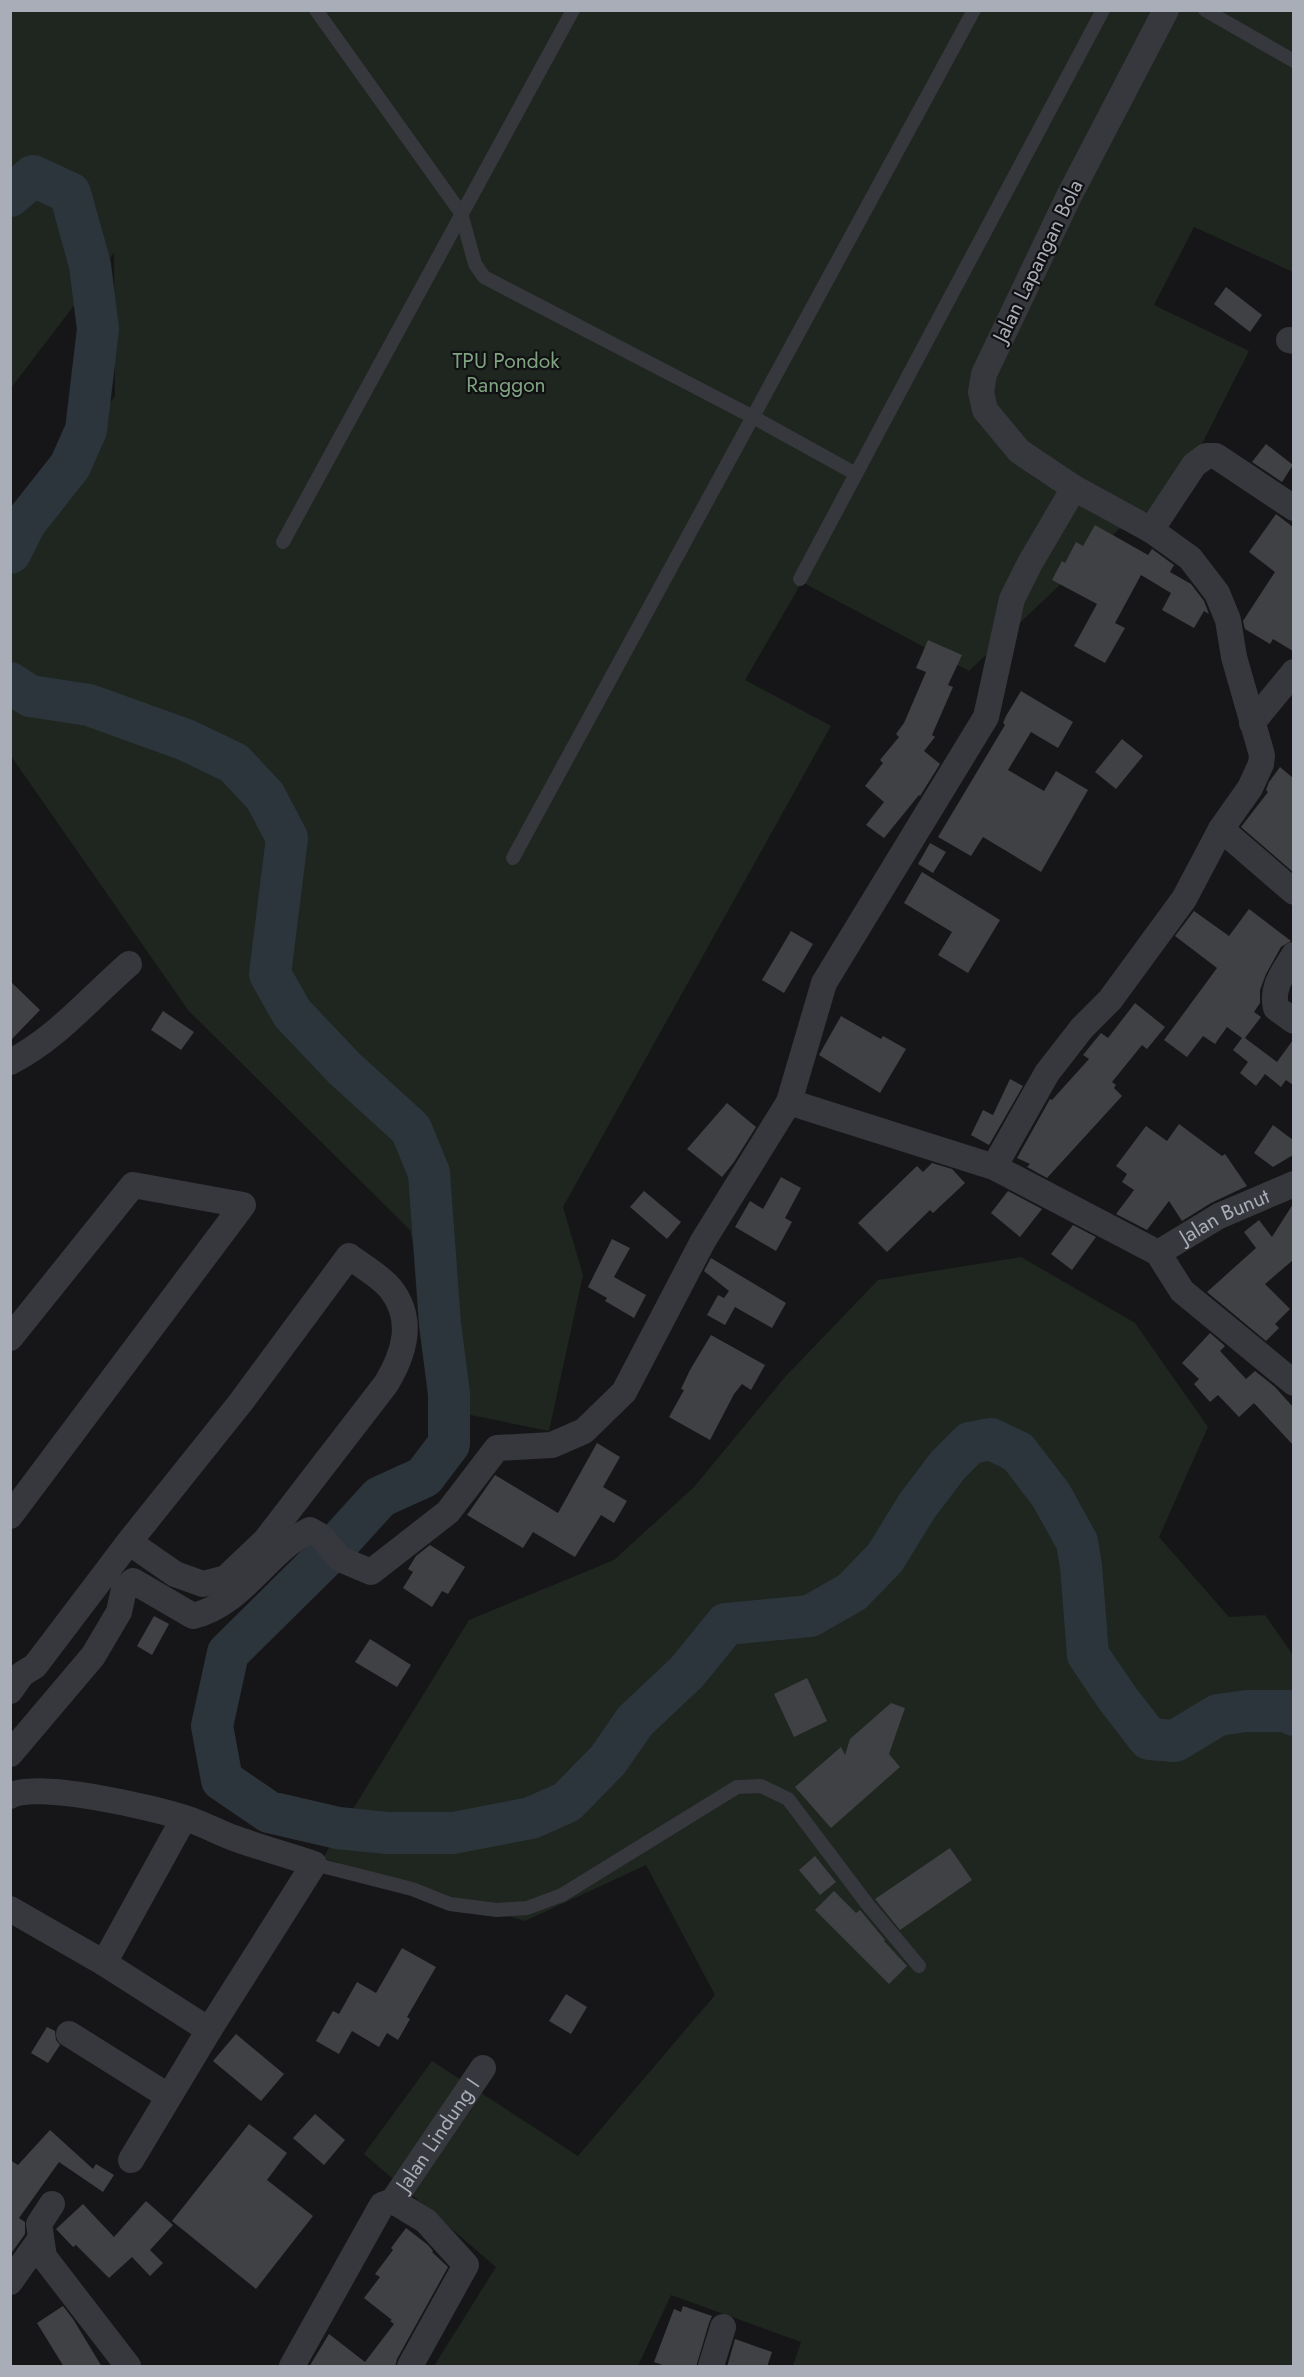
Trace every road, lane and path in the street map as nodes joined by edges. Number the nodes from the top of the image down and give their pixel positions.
1 (316, 10) edge
2 (573, 10) edge
3 (974, 10) edge
4 (1103, 10) edge
5 (1166, 10) edge
6 (1205, 10) edge
7 (1293, 61) edge
8 (461, 213) junction
9 (753, 417) junction
10 (856, 474) junction
11 (1074, 488) junction
12 (1290, 500) edge
13 (1151, 530) junction
14 (283, 542) dead end
15 (800, 579) dead end
16 (1293, 672) edge
17 (1252, 723) junction
18 (1221, 829) junction
19 (513, 858) dead end
20 (1293, 892) edge
21 (1293, 955) edge
22 (129, 964) dead end
23 (1293, 1021) edge
24 (10, 1062) edge
25 (789, 1102) junction
26 (994, 1167) junction
27 (1293, 1184) edge
28 (1158, 1252) junction
29 (10, 1338) edge
30 (1293, 1383) edge
31 (10, 1516) edge
32 (129, 1542) junction
33 (14, 1678) edge
34 (10, 1754) edge
35 (10, 1796) edge
36 (184, 1818) junction
37 (314, 1864) junction
38 (10, 1909) edge
39 (104, 1963) junction
40 (918, 1966) dead end
41 (209, 2030) junction
42 (69, 2034) dead end
43 (483, 2068) dead end
44 (168, 2096) junction
45 (131, 2160) dead end
46 (393, 2201) junction
47 (52, 2204) dead end
48 (41, 2238) junction
49 (10, 2282) edge
50 (723, 2327) dead end
51 (128, 2367) edge
52 (292, 2367) edge
53 (410, 2367) edge
54 (711, 2367) edge

1 - 8 lane
2 - 8 lane
3 - 9 lane
4 - 10 lane
5 - 11 street, Jalan Lapangan Bola
6 - 7 lane
8 - 9 lane
8 - 14 lane
9 - 10 lane
9 - 19 lane
10 - 15 lane
11 - 13 street, Jalan Lapangan Bola
11 - 25 street
12 - 13 street
13 - 17 street, Jalan Lapangan Bola
16 - 17 street
17 - 18 street, Jalan Lapangan Bola
18 - 20 street
18 - 26 street, Jalan Lapangan Bola
21 - 23 street
22 - 24 street
25 - 26 street
25 - 34 street
26 - 28 street
27 - 28 street, Jalan Bunut
28 - 30 street
29 - 31 street
32 - 32 street
32 - 33 street
35 - 36 street
36 - 37 street
36 - 39 street
37 - 40 lane
37 - 41 street
38 - 39 street
39 - 41 street
41 - 44 street
42 - 44 street
43 - 46 street, Jalan Lindung I
44 - 45 street
46 - 52 street, Jalan Lindung I
46 - 53 street
47 - 48 street
48 - 49 street
48 - 51 street
50 - 54 street

